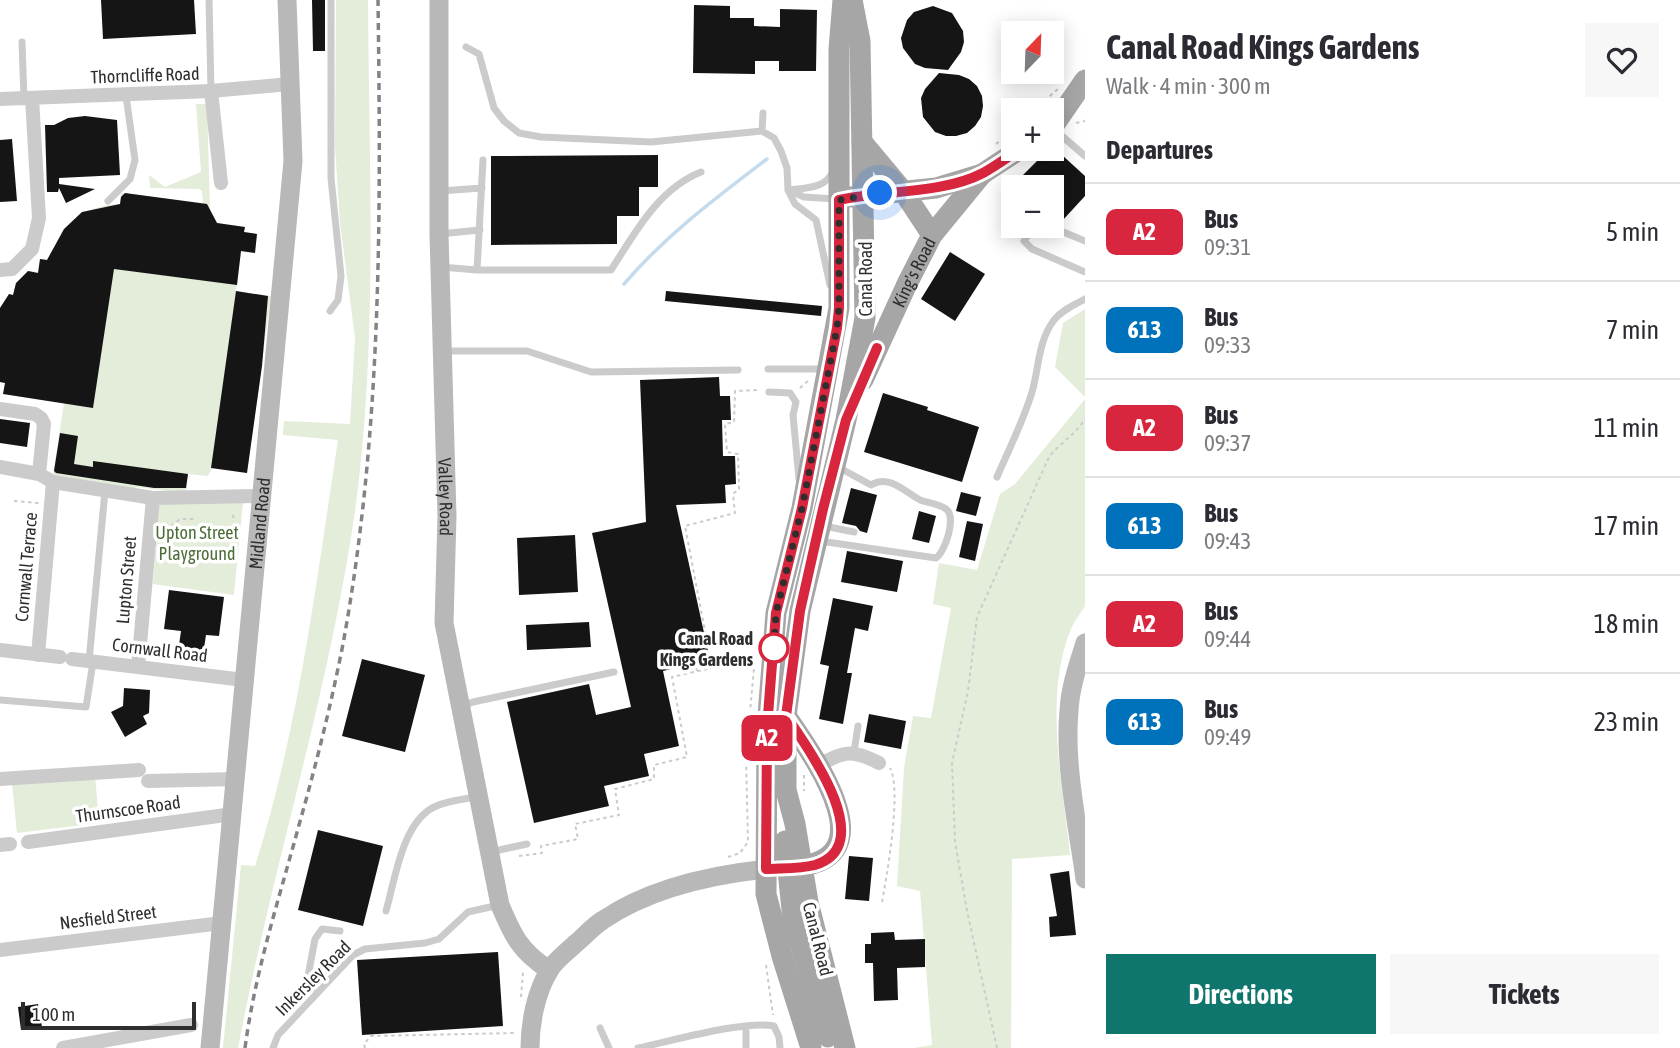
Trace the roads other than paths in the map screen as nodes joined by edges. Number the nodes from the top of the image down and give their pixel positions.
1 (209, 0) edge
2 (287, 0) edge
3 (331, 0) edge
4 (439, 0) edge
5 (843, 0) edge
6 (852, 0) edge
7 (22, 42) dead end
8 (466, 47) dead end
9 (1085, 80) edge
10 (290, 84) junction
11 (211, 91) junction
12 (127, 96) junction
13 (28, 98) junction
14 (0, 100) edge
15 (1064, 111) edge
16 (762, 113) dead end
17 (762, 131) junction
18 (1064, 138) edge
19 (862, 142) junction
20 (840, 154) junction
21 (1085, 156) edge
22 (483, 160) dead end
23 (1002, 161) edge
24 (701, 172) dead end
25 (982, 174) junction
26 (221, 183) dead end
27 (482, 188) junction
28 (788, 190) junction
29 (439, 191) junction
30 (903, 191) junction
31 (864, 194) junction
32 (839, 200) junction
33 (108, 201) dead end
34 (480, 230) junction
35 (1064, 232) edge
36 (439, 234) junction
37 (932, 235) junction
38 (1026, 238) edge
39 (1085, 241) edge
40 (440, 267) junction
41 (6, 269) edge
42 (477, 270) junction
43 (1085, 272) edge
44 (907, 284) junction
45 (865, 298) junction
46 (1085, 299) edge
47 (839, 301) junction
48 (330, 311) dead end
49 (443, 351) junction
50 (768, 369) dead end
51 (823, 369) junction
52 (738, 370) dead end
53 (768, 391) road end
54 (0, 409) edge
55 (846, 420) junction
56 (834, 465) junction
57 (0, 467) edge
58 (39, 474) junction
59 (997, 477) dead end
60 (53, 482) junction
61 (105, 490) junction
62 (260, 496) junction
63 (153, 498) junction
64 (802, 508) junction
65 (818, 532) junction
66 (854, 533) dead end
67 (1085, 643) edge
68 (0, 650) edge
69 (38, 655) junction
70 (91, 661) junction
71 (138, 667) junction
72 (614, 672) dead end
73 (244, 680) junction
74 (0, 700) edge
75 (460, 708) junction
76 (786, 716) junction
77 (859, 726) dead end
78 (854, 752) junction
79 (883, 762) road end
80 (812, 767) junction
81 (0, 779) edge
82 (236, 779) junction
83 (477, 797) junction
84 (233, 814) junction
85 (28, 842) dead end
86 (527, 844) dead end
87 (489, 852) junction
88 (795, 867) junction
89 (766, 869) junction
90 (1085, 879) edge
91 (500, 905) junction
92 (386, 911) dead end
93 (222, 923) junction
94 (340, 931) dead end
95 (0, 950) edge
96 (549, 970) junction
97 (317, 993) junction
98 (191, 1025) dead end
99 (746, 1026) junction
100 (600, 1028) dead end
101 (530, 1040) edge
102 (85, 1047) edge
103 (63, 1048) edge
104 (210, 1048) edge
105 (273, 1048) edge
106 (609, 1048) edge
107 (638, 1048) edge
108 (746, 1048) edge
109 (780, 1048) edge
110 (811, 1048) edge
111 (832, 1048) edge
112 (845, 1048) edge

1 - 11 lane
2 - 10 street, Midland Road
3 - 48 lane
4 - 29 street, Valley Road
5 - 20 main road, Canal Road
6 - 19 main road, Canal Road
7 - 13 lane
8 - 17 lane
9 - 15 main road
10 - 11 street, Thorncliffe Road
10 - 62 street, Midland Road
11 - 12 street, Thorncliffe Road
11 - 26 street
12 - 13 street, Thorncliffe Road
12 - 33 lane
13 - 14 street, Thorncliffe Road
13 - 41 street
16 - 17 lane
17 - 28 lane
18 - 21 lane
19 - 30 main road
19 - 31 main road, Canal Road
20 - 28 lane
20 - 32 main road, Canal Road
22 - 27 lane
23 - 25 main road, King's Road
24 - 42 lane
25 - 30 main road, King's Road
25 - 37 main road, King's Road
27 - 29 lane
27 - 34 lane
28 - 32 lane
28 - 47 lane
29 - 36 street, Valley Road
30 - 31 main road, King's Road
30 - 37 main road
31 - 32 main road, King's Road
31 - 45 main road, Canal Road
32 - 47 main road, Canal Road
34 - 36 lane
34 - 42 lane
35 - 39 lane
36 - 40 street, Valley Road
37 - 44 main road, King's Road
38 - 43 lane
40 - 42 lane
40 - 49 street, Valley Road
44 - 45 main road
44 - 55 main road, King's Road
45 - 47 main road
45 - 55 main road, Canal Road
46 - 59 lane
47 - 51 main road, Canal Road
49 - 52 lane
49 - 75 street, Valley Road
50 - 51 lane
51 - 64 main road, Canal Road
53 - 64 lane
54 - 58 street
55 - 56 main road, Canal Road
56 - 65 main road, Canal Road
56 - 65 lane
57 - 58 street
58 - 60 street
60 - 61 street
60 - 69 street, Cornwall Terrace
61 - 63 street
61 - 70 lane
62 - 63 street
62 - 73 street, Midland Road
63 - 71 street, Lupton Street
64 - 89 main road, Canal Road
65 - 66 lane
65 - 76 main road, Canal Road
67 - 90 street
68 - 69 street, Cornwall Road
69 - 70 street, Cornwall Road
70 - 71 street, Cornwall Road
70 - 74 lane
71 - 73 street, Cornwall Road
72 - 75 lane
73 - 82 street, Midland Road
75 - 83 street, Valley Road
76 - 80 main road
76 - 88 main road, Canal Road
77 - 78 lane
78 - 79 street
78 - 80 street
80 - 88 main road
81 - 82 street
82 - 84 street, Midland Road
83 - 87 street, Valley Road
83 - 92 lane
84 - 85 street, Thurnscoe Road
84 - 93 street, Midland Road
86 - 87 lane
87 - 91 street, Valley Road
88 - 89 main road
88 - 111 main road
88 - 112 main road, Canal Road
89 - 96 street
89 - 110 main road, Canal Road
91 - 96 street, Valley Road
91 - 97 lane, Inkersley Road
93 - 95 street, Nesfield Street
93 - 104 street, Midland Road
94 - 97 lane
96 - 101 street
97 - 105 lane, Inkersley Road
98 - 102 street
99 - 107 lane
99 - 108 lane
99 - 109 lane
100 - 106 lane
102 - 103 street

